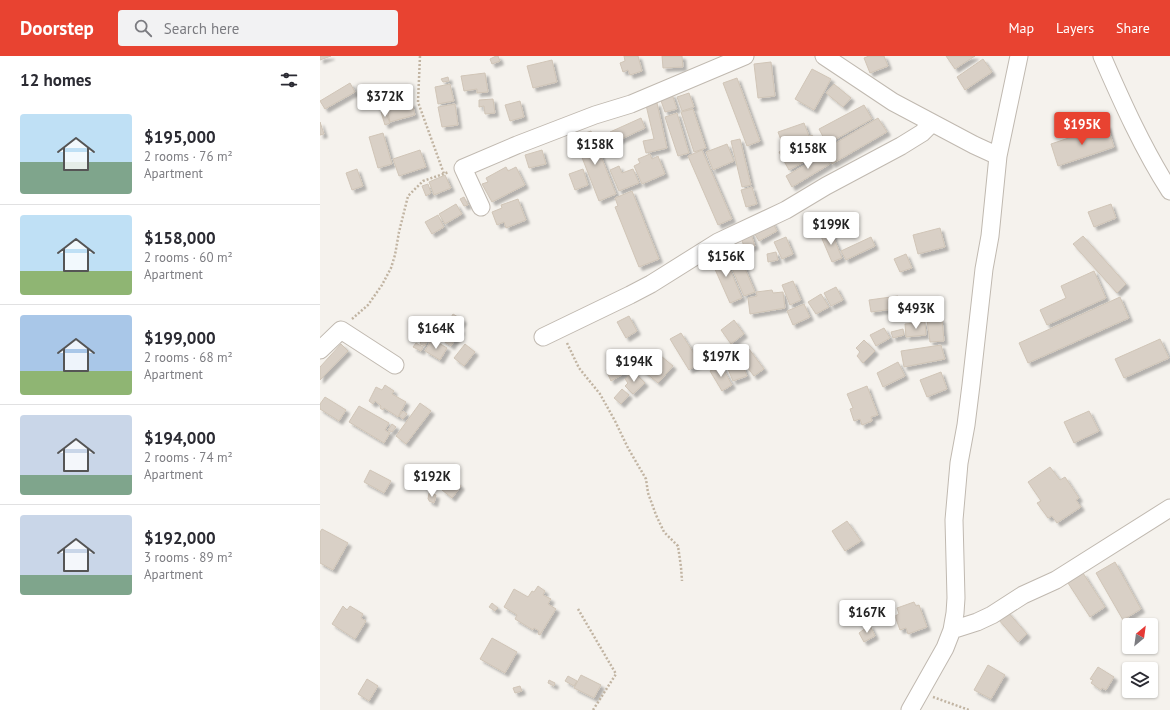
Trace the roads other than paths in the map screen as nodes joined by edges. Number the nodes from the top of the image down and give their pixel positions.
1 (744, 56) edge
2 (824, 56) edge
3 (1019, 56) edge
4 (1102, 56) edge
5 (932, 123) junction
6 (998, 156) junction
7 (1170, 191) edge
8 (481, 207) dead end
9 (544, 337) dead end
10 (320, 350) edge
11 (395, 365) dead end
12 (1170, 508) edge
13 (952, 630) junction
14 (910, 710) edge

1 - 8 street
2 - 5 street
3 - 6 street
4 - 7 street
5 - 6 street
5 - 9 street
6 - 13 street
10 - 11 street
12 - 13 street
13 - 14 street

